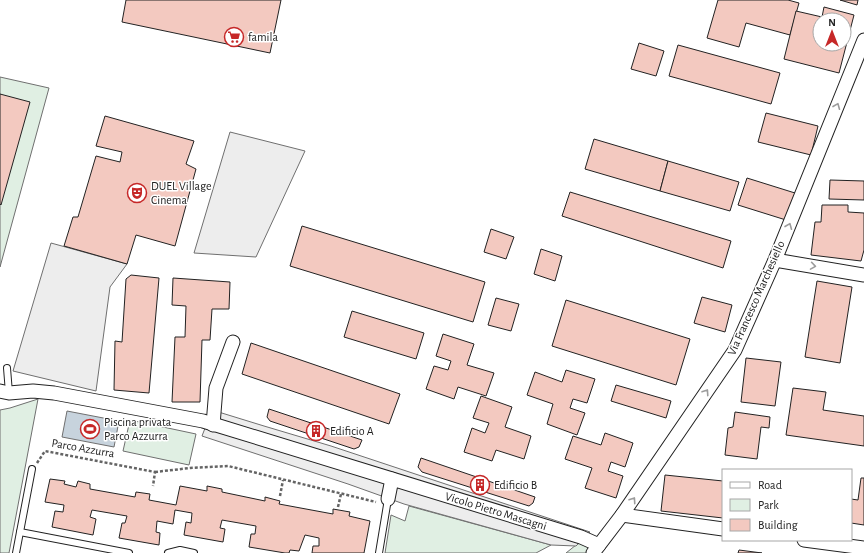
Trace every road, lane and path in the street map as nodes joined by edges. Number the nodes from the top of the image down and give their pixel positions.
1 (864, 40) edge
2 (775, 260) junction
3 (864, 275) edge
4 (233, 342) dead end
5 (7, 368) dead end
6 (3, 394) edge
7 (213, 425) junction
8 (32, 470) joint
9 (155, 472) junction
10 (392, 479) junction
11 (283, 480) junction
12 (153, 486) dead end
13 (341, 494) junction
14 (280, 496) dead end
15 (388, 502) junction
16 (338, 508) dead end
17 (622, 515) junction
18 (722, 529) edge
19 (20, 532) junction
20 (812, 541) edge
21 (864, 548) edge
22 (596, 549) edge
23 (16, 553) edge
24 (129, 553) edge
25 (168, 553) edge
26 (194, 553) edge
27 (379, 553) edge

2 -> 1 street, Via Francesco Marchesiello
2 -> 3 street
17 -> 2 street, Via Francesco Marchesiello
4 - 7 street
5 - 6 lane
6 - 7 street, Vicolo Pietro Mascagni
7 - 10 street, Vicolo Pietro Mascagni
8 - 9 path, Parco Azzurra
8 - 19 lane
9 - 11 path, Parco Azzurra
9 - 12 path
10 - 15 street
10 - 22 street, Vicolo Pietro Mascagni
11 - 13 path, Parco Azzurra
11 - 14 path
13 - 15 path, Parco Azzurra
13 - 16 path
15 - 27 lane
17 - 18 street
17 - 22 street, Via Francesco Marchesiello
19 - 23 lane
19 - 24 lane
20 - 21 street
25 - 26 lane

